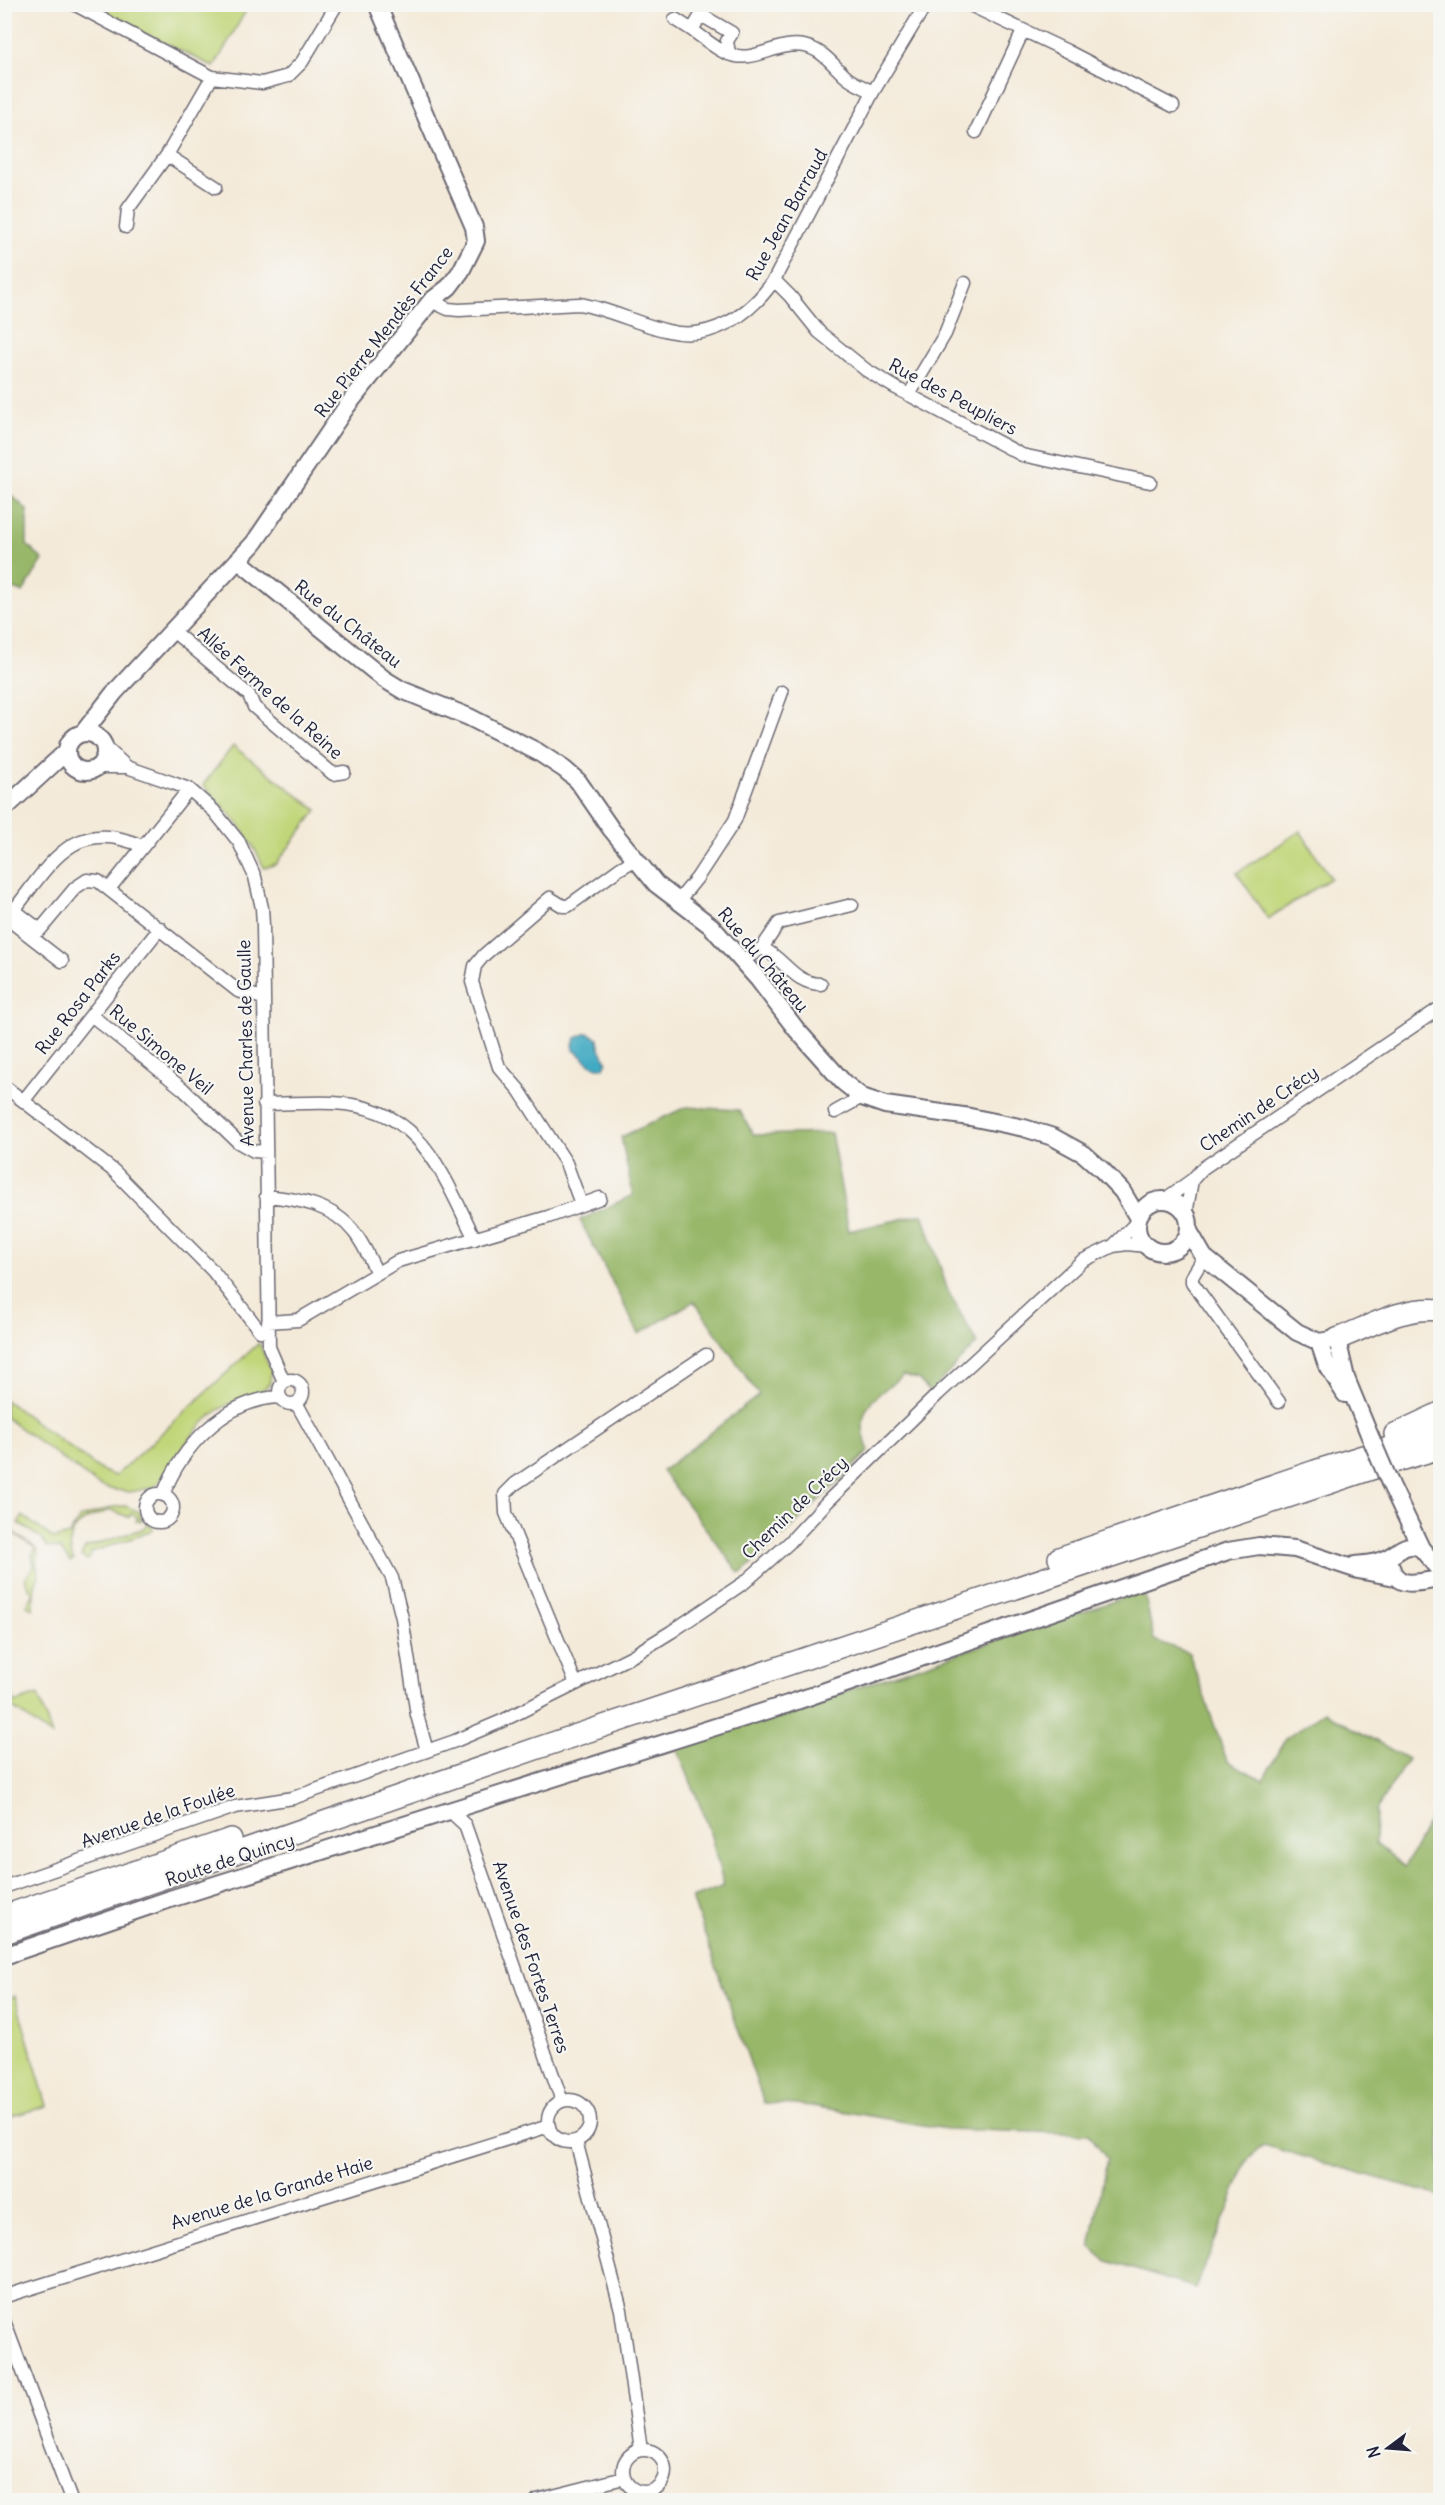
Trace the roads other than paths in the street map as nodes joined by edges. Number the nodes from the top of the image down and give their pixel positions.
1 (74, 4) edge
2 (337, 4) edge
3 (376, 4) edge
4 (926, 4) edge
5 (968, 4) edge
6 (675, 19) dead end
7 (692, 30) junction
8 (1023, 30) junction
9 (729, 54) junction
10 (212, 76) junction
11 (873, 92) junction
12 (1173, 106) dead end
13 (976, 132) dead end
14 (167, 155) junction
15 (216, 187) dead end
16 (126, 227) dead end
17 (774, 280) junction
18 (965, 283) dead end
19 (431, 302) junction
20 (909, 395) junction
21 (1150, 482) dead end
22 (239, 561) junction
23 (174, 632) junction
24 (782, 692) dead end
25 (111, 698) junction
26 (83, 733) junction
27 (103, 743) junction
28 (67, 751) junction
29 (98, 767) junction
30 (127, 767) junction
31 (75, 768) junction
32 (344, 772) dead end
33 (25, 788) junction
34 (189, 789) junction
35 (4, 809) edge
36 (142, 846) junction
37 (636, 859) junction
38 (109, 889) junction
39 (679, 900) junction
40 (852, 905) dead end
41 (4, 916) edge
42 (160, 928) junction
43 (762, 948) junction
44 (62, 961) dead end
45 (742, 961) junction
46 (821, 984) dead end
47 (263, 998) junction
48 (1440, 1008) edge
49 (91, 1015) junction
50 (4, 1086) edge
51 (862, 1097) junction
52 (24, 1100) junction
53 (264, 1104) junction
54 (835, 1112) dead end
55 (266, 1152) junction
56 (1192, 1180) junction
57 (266, 1196) junction
58 (600, 1198) dead end
59 (1164, 1200) junction
60 (581, 1204) junction
61 (1186, 1214) junction
62 (1138, 1220) junction
63 (1188, 1232) junction
64 (475, 1239) junction
65 (1113, 1246) junction
66 (1146, 1246) junction
67 (1173, 1250) junction
68 (1204, 1257) junction
69 (377, 1273) junction
70 (1440, 1310) edge
71 (1375, 1324) junction
72 (1440, 1325) edge
73 (268, 1327) junction
74 (1328, 1340) junction
75 (705, 1355) dead end
76 (284, 1382) junction
77 (279, 1397) junction
78 (1279, 1402) dead end
79 (297, 1404) junction
80 (1440, 1413) edge
81 (1440, 1432) edge
82 (1440, 1448) edge
83 (1440, 1463) edge
84 (1374, 1468) junction
85 (1315, 1471) junction
86 (164, 1495) dead end
87 (1398, 1499) junction
88 (1396, 1552) junction
89 (1430, 1558) edge
90 (1342, 1565) junction
91 (1395, 1576) junction
92 (1440, 1579) edge
93 (1419, 1581) junction
94 (576, 1684) junction
95 (427, 1751) junction
96 (467, 1804) junction
97 (449, 1810) junction
98 (465, 1825) junction
99 (4, 1887) edge
100 (4, 1916) edge
101 (4, 1933) edge
102 (4, 1956) edge
103 (562, 2101) junction
104 (549, 2126) junction
105 (576, 2141) junction
106 (5, 2299) edge
107 (4, 2321) edge
108 (641, 2450) junction
109 (624, 2478) junction
110 (647, 2496) edge
111 (71, 2500) edge
112 (537, 2500) edge

1 - 10 street
2 - 10 street
3 - 19 street, Rue Pierre Mendès France
4 - 11 street, Rue Jean Barraud
5 - 8 street
6 - 7 street
7 - 9 street
7 - 9 street
8 - 12 street
8 - 13 street
9 - 11 street
10 - 14 street
11 - 17 street, Rue Jean Barraud
14 - 15 street
14 - 16 street
17 - 19 street, Rue Jean Barraud
17 - 20 street, Rue des Peupliers
18 - 20 street
19 - 22 street, Rue Pierre Mendès France
20 - 21 street, Rue des Peupliers
22 - 23 street, Rue Pierre Mendès France
22 - 37 street, Rue du Château
23 - 25 street, Rue Pierre Mendès France
23 - 32 street, Allée Ferme de la Reine
24 - 39 street
25 - 26 street, Rue Pierre Mendès France
25 - 27 street, Rue Pierre Mendès France
26 - 27 street
26 - 28 street
27 - 29 street
27 - 30 street, Avenue Charles de Gaulle
28 - 31 street
28 - 33 street
29 - 30 street, Avenue Charles de Gaulle
29 - 31 street
30 - 34 street, Avenue Charles de Gaulle
31 - 33 street
33 - 35 street
34 - 36 street
34 - 47 street, Avenue Charles de Gaulle
36 - 38 street
36 - 38 street
37 - 39 street, Rue du Château
37 - 60 street
38 - 42 street
39 - 45 street, Rue du Château
40 - 43 street
41 - 44 street
42 - 47 street
42 - 49 street, Rue Rosa Parks
43 - 45 street
43 - 46 street
45 - 51 street, Rue du Château
47 - 53 street, Avenue Charles de Gaulle
48 - 56 street, Chemin de Crécy
49 - 52 street, Rue Rosa Parks
49 - 55 street, Rue Simone Veil
50 - 52 street
51 - 54 street
51 - 62 street, Rue du Château
52 - 73 street
53 - 55 street, Avenue Charles de Gaulle
53 - 64 street
55 - 57 street, Avenue Charles de Gaulle
56 - 59 street, Chemin de Crécy
56 - 61 street
57 - 69 street
57 - 73 street, Avenue Charles de Gaulle
58 - 60 street
59 - 61 street
59 - 62 street
60 - 64 street
61 - 63 street
62 - 65 street, Chemin de Crécy
62 - 66 street
63 - 67 street
63 - 68 street
64 - 69 street
65 - 66 street, Chemin de Crécy
65 - 94 street, Chemin de Crécy
66 - 67 street
67 - 68 street
68 - 74 street
68 - 78 street
69 - 73 street
70 - 71 highway
71 - 72 highway
71 - 74 highway
73 - 76 street, Avenue Charles de Gaulle
74 - 87 street, bridge
75 - 94 street
76 - 77 street
76 - 79 street
77 - 79 street
77 - 86 street
79 - 95 street
80 - 85 highway
81 - 85 highway
82 - 84 highway
83 - 84 highway
84 - 101 highway
85 - 100 highway
87 - 88 street
87 - 89 street
88 - 89 street
88 - 90 street
88 - 91 street
89 - 93 street
90 - 91 street, Route de Quincy
90 - 96 street, Route de Quincy
91 - 93 street
92 - 93 street
94 - 95 street, Chemin de Crécy
95 - 99 street, Avenue de la Foulée
96 - 97 street, Route de Quincy
96 - 98 street, Avenue des Fortes Terres
97 - 98 street, Avenue des Fortes Terres
97 - 102 street, Route de Quincy
98 - 103 street, Avenue des Fortes Terres
103 - 104 street
103 - 105 street
104 - 105 street
104 - 106 street, Avenue de la Grande Haie
105 - 108 street
107 - 111 street
108 - 109 street
108 - 110 street
109 - 110 street
109 - 112 street

